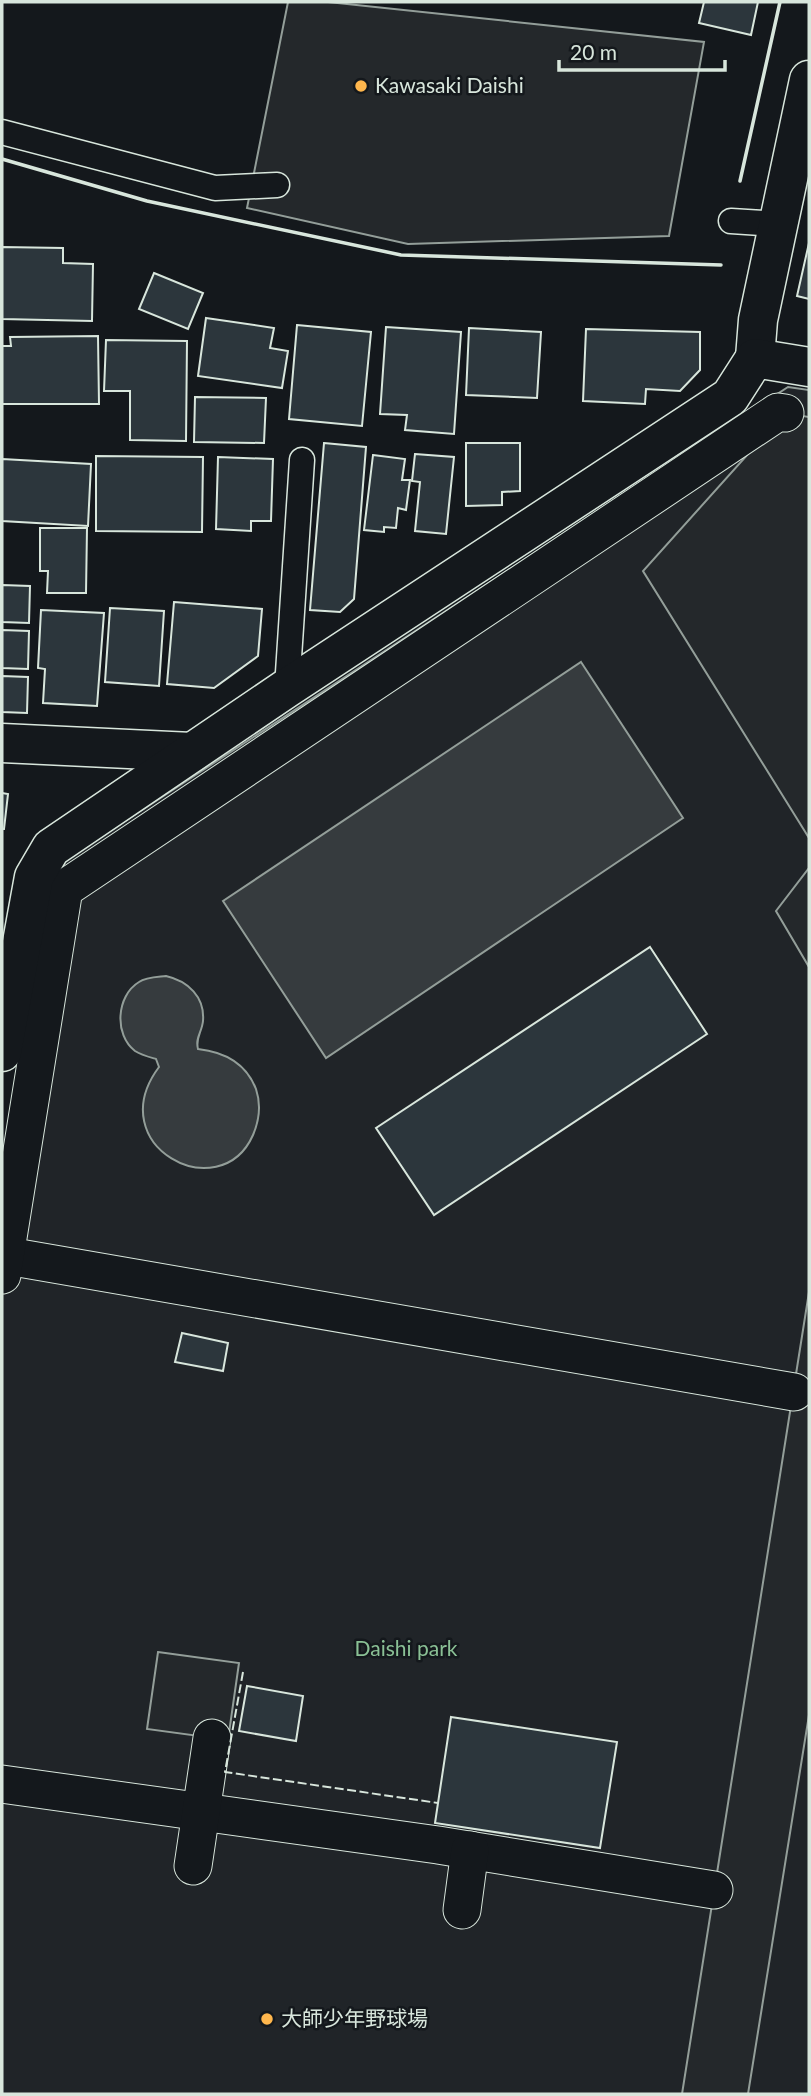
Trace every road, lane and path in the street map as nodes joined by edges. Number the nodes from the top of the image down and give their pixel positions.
1 (809, 80) edge
2 (805, 120) edge
3 (2, 132) edge
4 (277, 185) dead end
5 (731, 221) dead end
6 (778, 224) junction
7 (755, 358) junction
8 (809, 367) edge
9 (785, 413) dead end
10 (302, 460) dead end
11 (287, 688) junction
12 (2, 743) edge
13 (192, 752) junction
14 (2, 1052) edge
15 (3, 1262) edge
16 (794, 1392) dead end
17 (212, 1738) dead end
18 (2, 1784) edge
19 (201, 1812) junction
20 (470, 1850) junction
21 (193, 1866) dead end
22 (714, 1890) dead end
23 (462, 1910) dead end

1 - 2 street
2 - 6 street
3 - 4 lane
5 - 6 lane
6 - 7 street
7 - 8 street
7 - 11 street
9 - 15 street
10 - 11 lane
11 - 13 street
12 - 13 street
13 - 14 street
15 - 16 street
17 - 19 street
18 - 19 street
19 - 20 street
19 - 21 street
20 - 22 street
20 - 23 street

